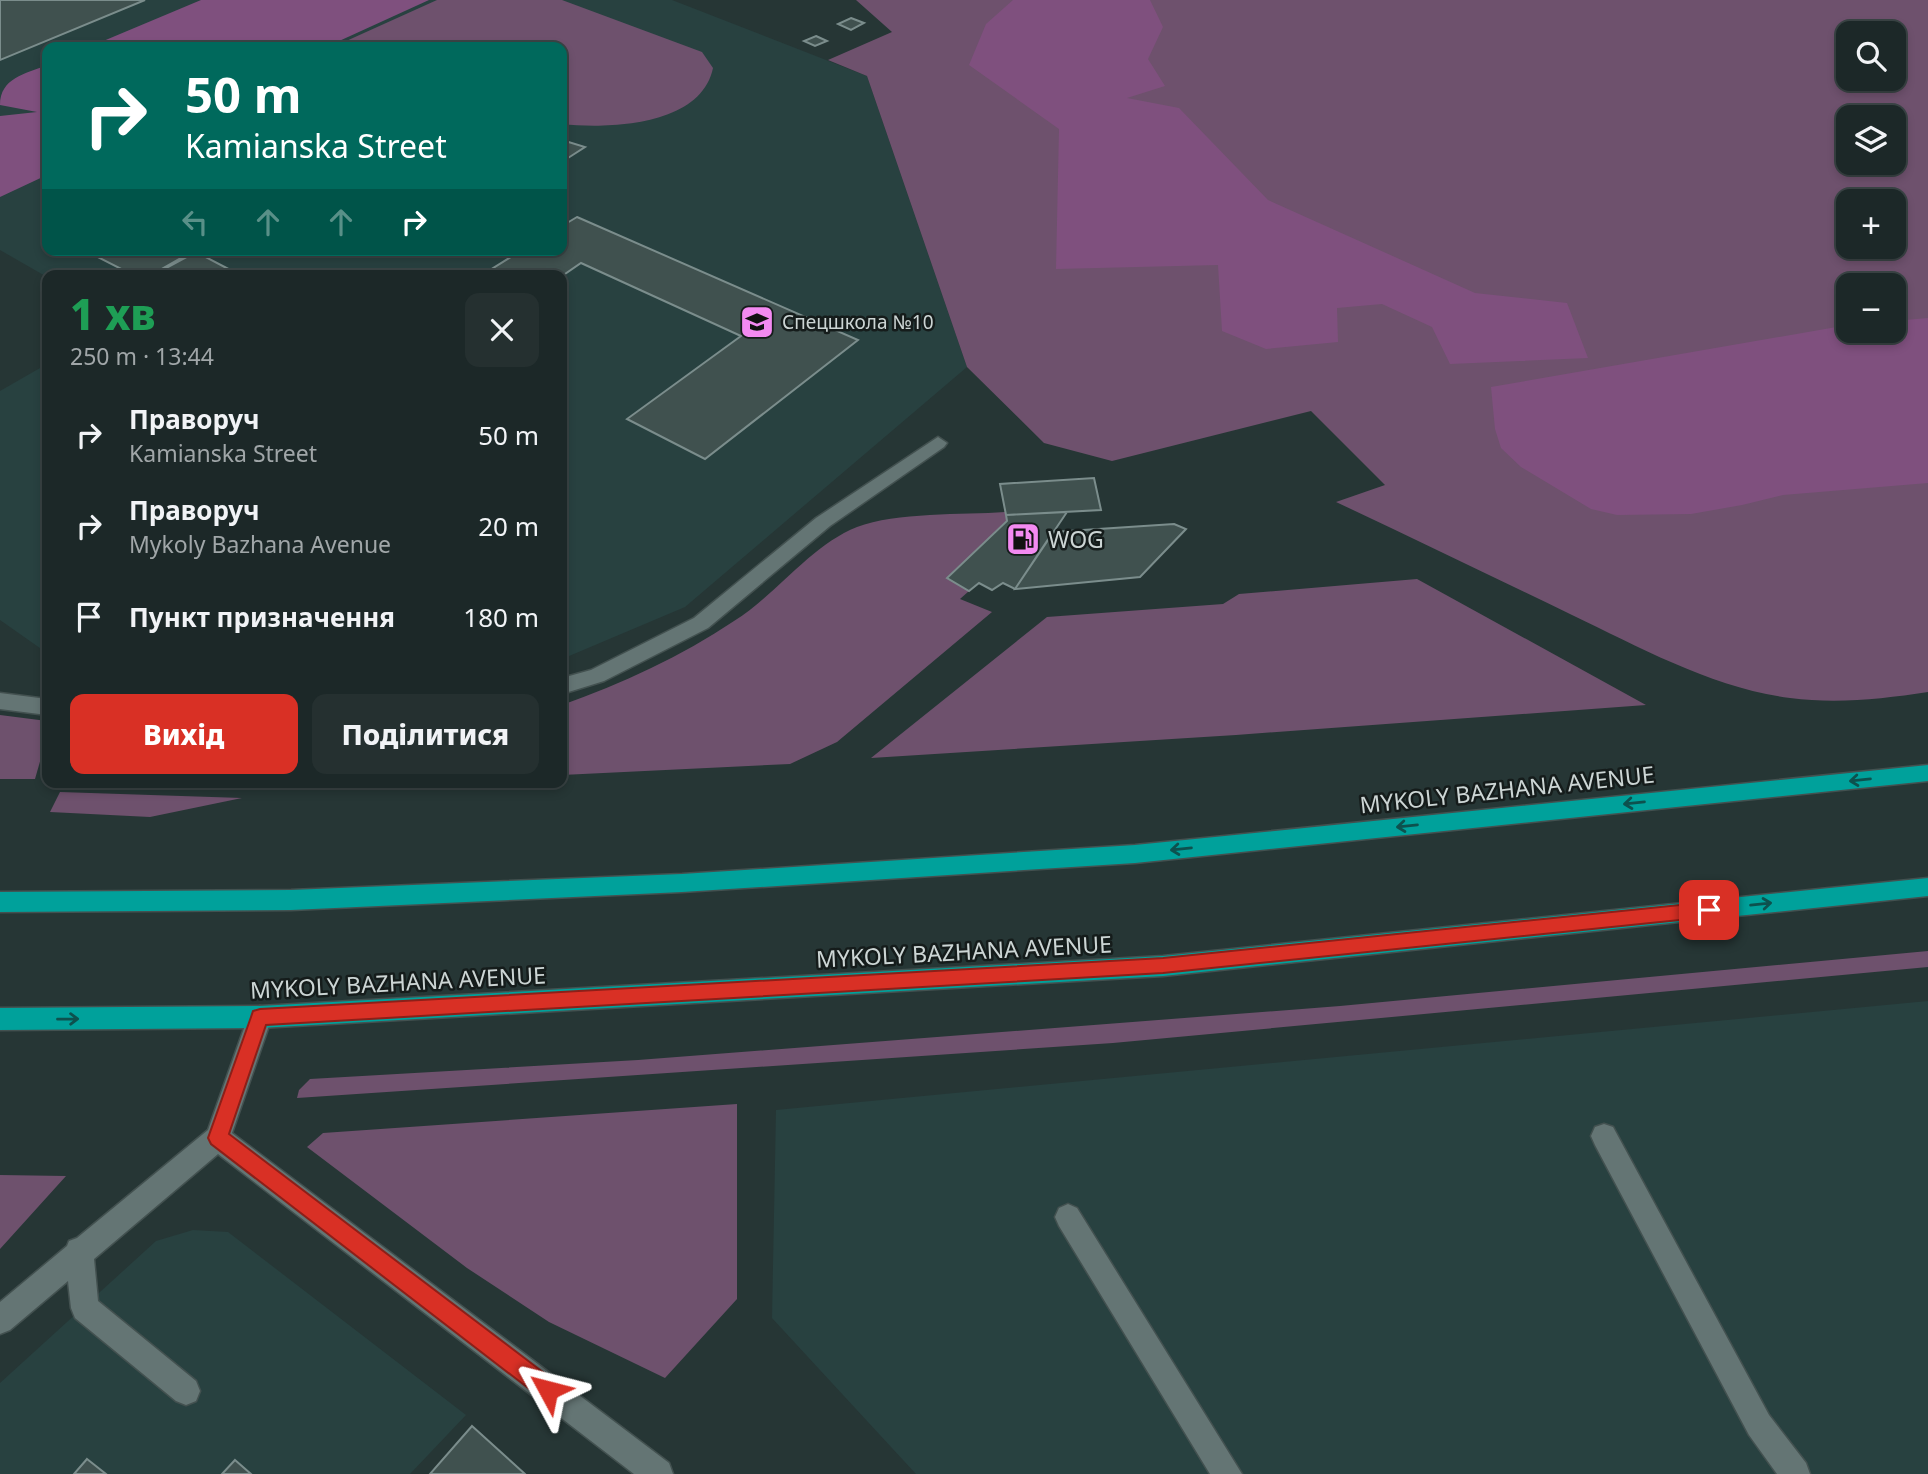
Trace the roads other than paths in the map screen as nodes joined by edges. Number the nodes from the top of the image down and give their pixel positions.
1 (938, 443) dead end
2 (567, 685) edge
3 (0, 701) edge
4 (42, 706) edge
5 (1928, 773) edge
6 (1928, 887) edge
7 (0, 902) edge
8 (260, 1017) junction
9 (0, 1019) edge
10 (1604, 1136) dead end
11 (218, 1138) junction
12 (1068, 1217) dead end
13 (79, 1251) junction
14 (0, 1320) edge
15 (186, 1391) dead end
16 (658, 1474) edge
17 (1227, 1474) edge
18 (1795, 1474) edge

1 - 2 street
3 - 4 street
5 -> 7 highway, MYKOLY BAZHANA AVENUE
8 -> 6 highway, MYKOLY BAZHANA AVENUE
9 -> 8 highway, MYKOLY BAZHANA AVENUE
8 - 11 street
10 - 18 street
11 - 13 street
11 - 16 street
12 - 17 street
13 - 14 street
13 - 15 street

